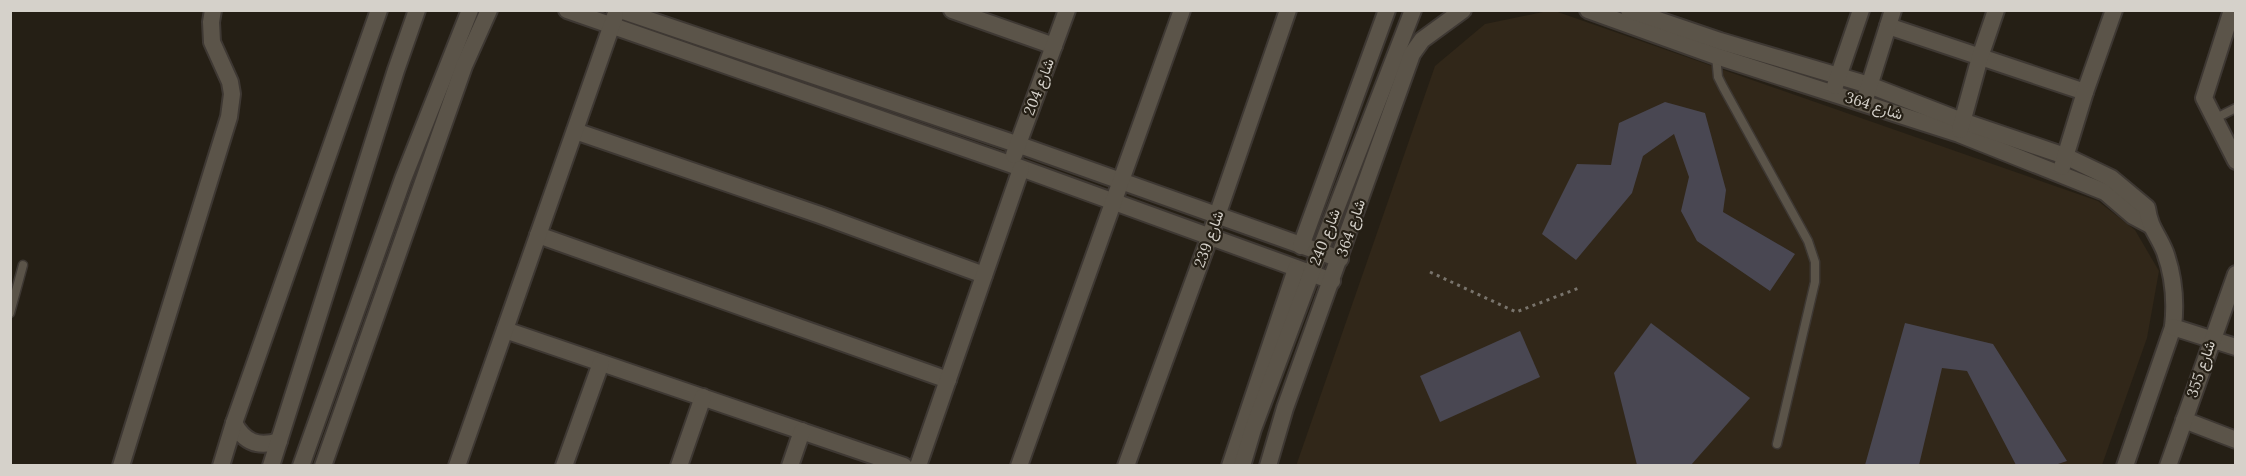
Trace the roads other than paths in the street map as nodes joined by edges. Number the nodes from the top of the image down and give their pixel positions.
1 (213, 10) edge
2 (379, 10) edge
3 (417, 10) edge
4 (470, 10) edge
5 (489, 10) edge
6 (567, 10) edge
7 (618, 10) edge
8 (952, 10) edge
9 (1067, 10) edge
10 (1182, 10) edge
11 (1288, 10) edge
12 (1387, 10) edge
13 (1413, 10) edge
14 (1463, 10) edge
15 (1588, 10) edge
16 (1629, 10) edge
17 (1861, 10) edge
18 (1996, 10) edge
19 (2114, 10) edge
20 (2232, 10) edge
21 (1890, 18) edge
22 (611, 27) junction
23 (1054, 46) junction
24 (1716, 56) junction
25 (1980, 57) junction
26 (1836, 85) junction
27 (1869, 85) junction
28 (2085, 92) junction
29 (1864, 103) junction
30 (2235, 108) edge
31 (2213, 119) junction
32 (1961, 127) junction
33 (575, 131) junction
34 (1017, 145) junction
35 (2065, 156) junction
36 (2235, 161) edge
37 (1016, 166) junction
38 (2060, 173) junction
39 (1121, 181) junction
40 (1113, 202) junction
41 (1217, 215) junction
42 (2150, 225) junction
43 (538, 235) junction
44 (1210, 236) junction
45 (1302, 246) junction
46 (1318, 253) junction
47 (1340, 259) junction
48 (23, 264) dead end
49 (1303, 271) junction
50 (2235, 274) edge
51 (984, 275) junction
52 (1332, 281) junction
53 (10, 313) edge
54 (2173, 327) junction
55 (505, 330) junction
56 (2211, 339) junction
57 (2235, 346) edge
58 (601, 363) junction
59 (948, 380) junction
60 (703, 397) junction
61 (2184, 420) junction
62 (234, 423) junction
63 (802, 431) junction
64 (2235, 440) edge
65 (279, 441) junction
66 (1777, 444) dead end
67 (121, 465) edge
68 (221, 465) edge
69 (271, 465) edge
70 (301, 465) edge
71 (322, 465) edge
72 (457, 465) edge
73 (564, 465) edge
74 (679, 465) edge
75 (790, 465) edge
76 (906, 465) edge
77 (1019, 465) edge
78 (1126, 465) edge
79 (1230, 465) edge
80 (1242, 465) edge
81 (1268, 465) edge
82 (2125, 465) edge
83 (2168, 465) edge

1 - 67 street
2 - 62 street
3 - 65 street
4 - 70 street
5 - 71 street
6 - 22 street
7 - 22 street
7 - 34 street
8 - 23 street
9 - 23 street, شارع 204
10 - 39 street
11 - 41 street, شارع 239
12 - 45 street
13 - 46 street, شارع 240
14 - 47 street, شارع 364
15 - 24 street, شارع 364
16 - 26 street, شارع 364
17 - 26 street
18 - 25 street
19 - 28 street
20 - 31 street
21 - 25 street
21 - 27 street
22 - 33 street
22 - 37 street
23 - 34 street, شارع 204
24 - 26 street, شارع 364
24 - 66 lane
25 - 28 street
25 - 32 street
26 - 27 street, شارع 364
26 - 29 street, شارع 364
27 - 29 street
27 - 32 street, شارع 364
28 - 35 street
29 - 32 street, شارع 364
30 - 31 lane
31 - 36 street
32 - 35 street, شارع 364
32 - 38 street, شارع 364
33 - 43 street
33 - 51 street
34 - 37 street, شارع 204
34 - 39 street
35 - 38 street
35 - 42 street, شارع 364
37 - 40 street
37 - 51 street, شارع 204
38 - 42 street, شارع 364
39 - 40 street
39 - 41 street
40 - 44 street
40 - 77 street
41 - 44 street, شارع 239
41 - 45 street
42 - 54 street, شارع 364
43 - 55 street
43 - 59 street
44 - 49 street
44 - 78 street, شارع 239
45 - 46 street
46 - 47 street
46 - 49 street, شارع 240
47 - 52 street, شارع 364
48 - 53 lane
49 - 52 street
49 - 79 street
49 - 80 street, شارع 240
50 - 56 street, شارع 355
51 - 59 street, شارع 204
52 - 81 street, شارع 364
54 - 56 street
54 - 82 street, شارع 364
55 - 58 street
55 - 72 street
56 - 57 street
56 - 61 street, شارع 355
58 - 60 street
58 - 73 street
59 - 76 street, شارع 204
60 - 63 street
60 - 74 street
61 - 64 street
61 - 83 street, شارع 355
62 - 65 street
62 - 68 street
63 - 75 street
63 - 76 street
65 - 69 street

